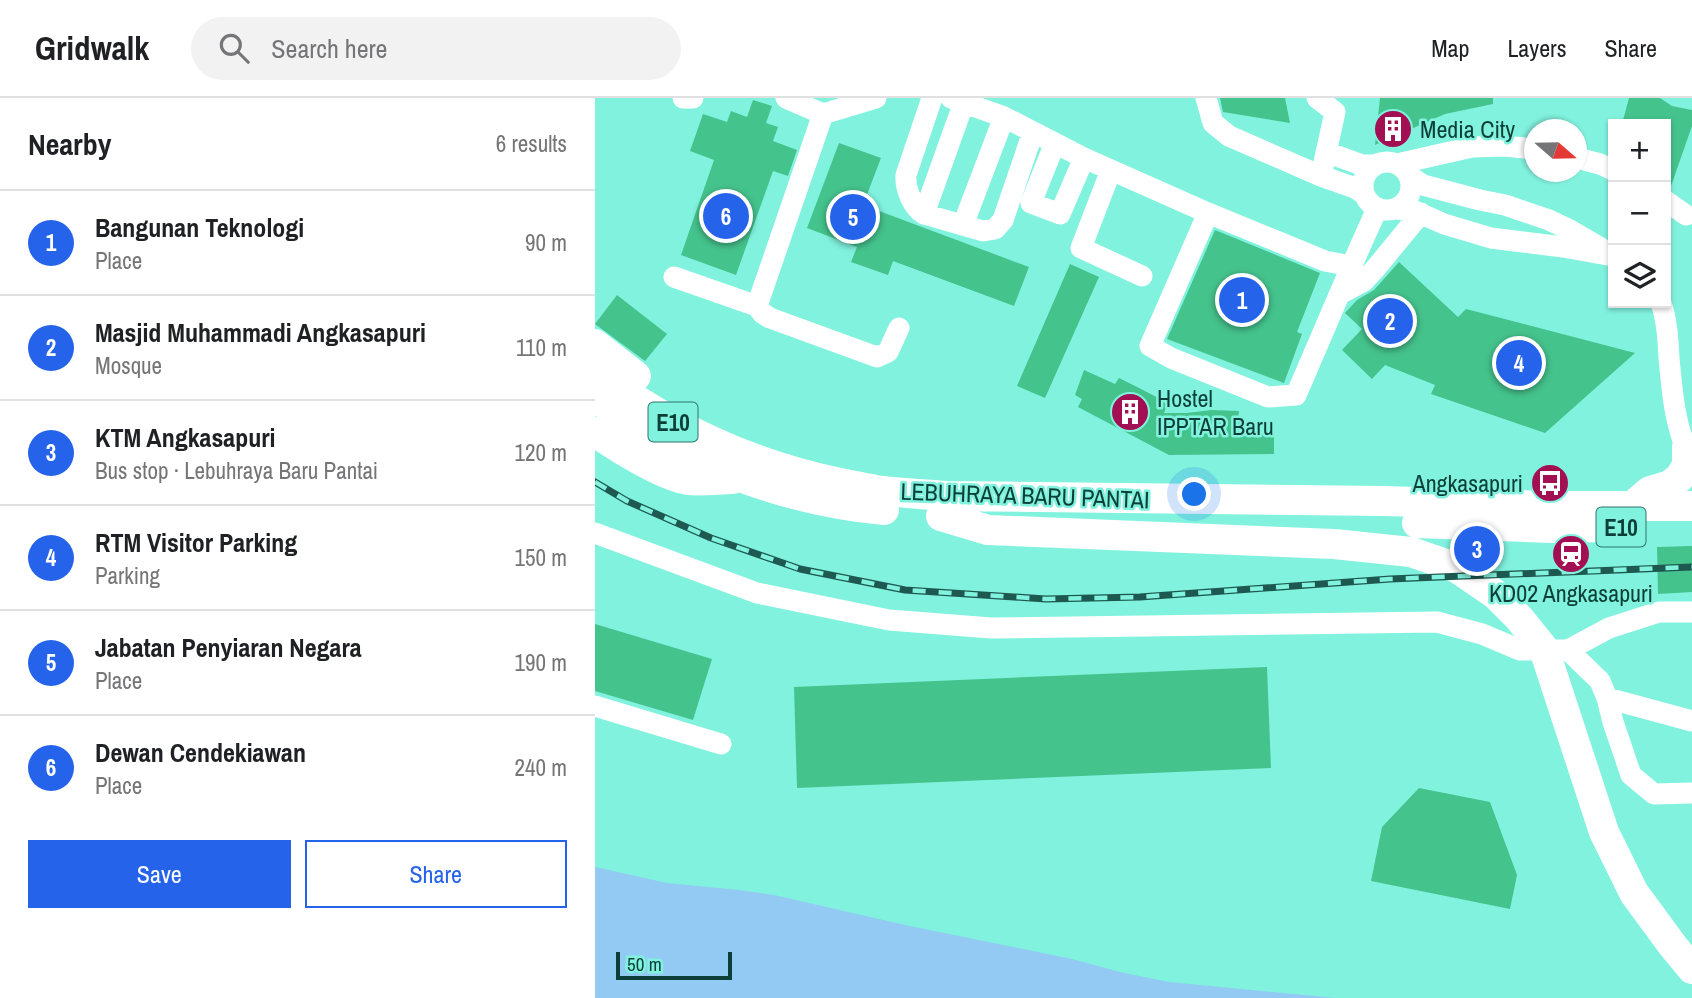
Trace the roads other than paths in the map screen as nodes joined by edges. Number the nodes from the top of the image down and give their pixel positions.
1 (683, 98) edge
2 (693, 98) edge
3 (786, 98) edge
4 (876, 98) edge
5 (933, 98) edge
6 (1206, 98) edge
7 (1317, 98) edge
8 (957, 100) edge
9 (1337, 105) edge
10 (823, 114) junction
11 (1004, 117) junction
12 (1033, 132) junction
13 (1055, 143) junction
14 (1524, 148) edge
15 (1326, 152) junction
16 (1084, 158) junction
17 (1587, 161) edge
18 (1374, 165) junction
19 (1608, 168) edge
20 (1111, 170) junction
21 (1403, 170) junction
22 (1321, 176) junction
23 (1379, 204) junction
24 (1671, 204) edge
25 (1421, 213) junction
26 (924, 214) junction
27 (1208, 214) junction
28 (1686, 215) dead end
29 (963, 225) junction
30 (1608, 253) edge
31 (1608, 255) edge
32 (1351, 266) junction
33 (1142, 276) dead end
34 (674, 277) dead end
35 (1340, 294) junction
36 (757, 306) junction
37 (1663, 308) edge
38 (899, 328) dead end
39 (595, 344) edge
40 (595, 371) edge
41 (595, 397) edge
42 (595, 432) edge
43 (1689, 451) edge
44 (752, 470) junction
45 (1692, 506) edge
46 (1631, 507) junction
47 (941, 516) junction
48 (1692, 526) edge
49 (595, 533) edge
50 (1692, 611) edge
51 (1568, 650) junction
52 (1607, 698) junction
53 (595, 706) edge
54 (1692, 721) edge
55 (722, 744) dead end
56 (1692, 793) edge
57 (1692, 969) edge

1 - 2 street
3 - 10 street
4 - 10 street
5 - 26 street
6 - 22 street
7 - 9 street
8 - 11 street
8 - 26 street
9 - 15 street
10 - 36 street
11 - 12 street
11 - 29 street
12 - 13 street
12 - 29 street
13 - 16 street
13 - 16 street
14 - 21 street
15 - 18 street
15 - 22 street
16 - 20 street
17 - 19 street
18 - 21 street
18 - 23 street
20 - 27 street
20 - 33 street
21 - 23 street
21 - 30 street
22 - 23 street
23 - 25 street
23 - 32 street
24 - 28 street
25 - 31 street
25 - 35 street
26 - 29 street
27 - 32 street
27 - 35 street
32 - 35 street
34 - 36 street
36 - 38 street
37 - 43 street
39 - 44 highway
40 - 44 highway, LEBUHRAYA BARU PANTAI / E10
41 - 44 highway, LEBUHRAYA BARU PANTAI / E10
42 - 44 highway
43 - 46 highway
44 - 46 highway, LEBUHRAYA BARU PANTAI / E10
44 - 47 highway, LEBUHRAYA BARU PANTAI / E10
45 - 46 highway, LEBUHRAYA BARU PANTAI / E10
47 - 48 highway, LEBUHRAYA BARU PANTAI / E10
47 - 57 highway
49 - 51 street
50 - 51 street
51 - 52 street
52 - 54 street
52 - 56 street
53 - 55 street

